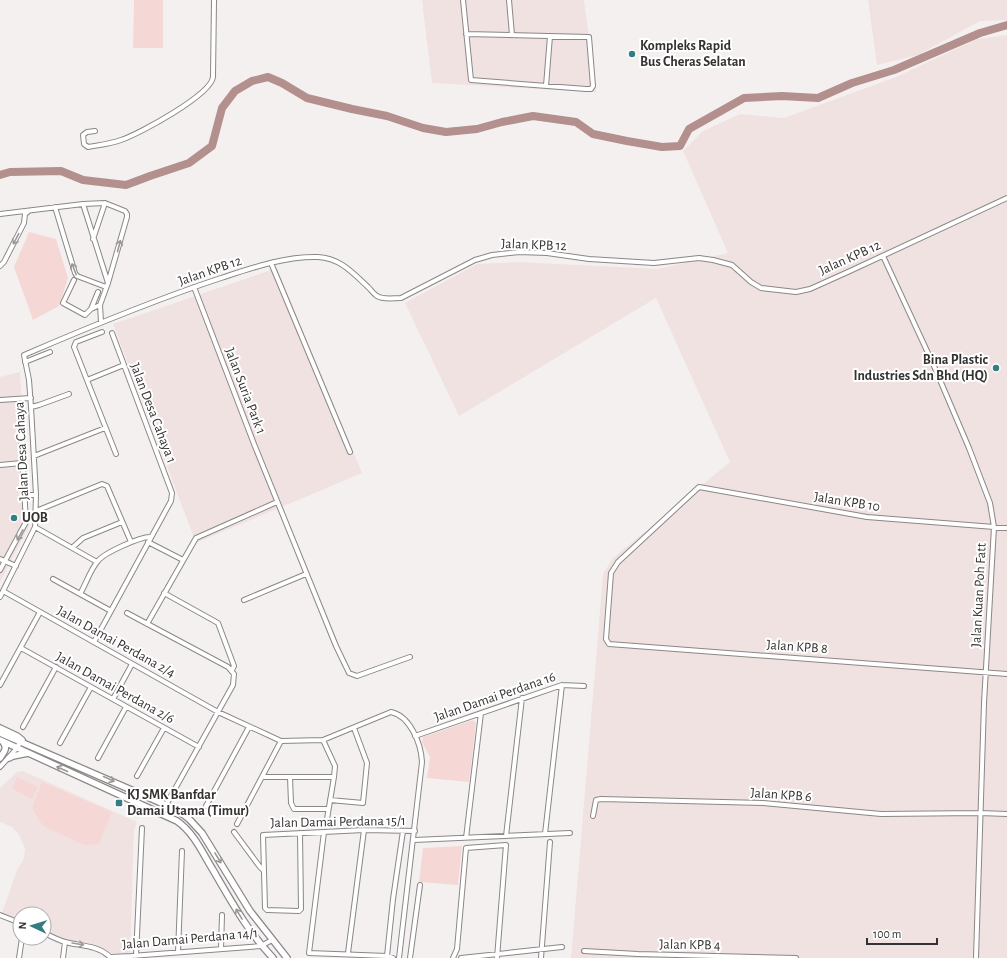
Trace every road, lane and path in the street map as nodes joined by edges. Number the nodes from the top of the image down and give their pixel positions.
1 (214, 0) edge
2 (463, 0) edge
3 (509, 0) edge
4 (466, 34) junction
5 (512, 35) junction
6 (550, 36) junction
7 (546, 86) junction
8 (95, 131) dead end
9 (1007, 198) edge
10 (105, 203) junction
11 (83, 204) junction
12 (55, 207) junction
13 (30, 210) junction
14 (0, 214) edge
15 (93, 240) junction
16 (883, 256) junction
17 (271, 263) junction
18 (0, 266) edge
19 (74, 280) dead end
20 (107, 285) junction
21 (194, 287) junction
22 (98, 292) dead end
23 (100, 305) junction
24 (91, 309) junction
25 (101, 322) junction
26 (102, 332) dead end
27 (112, 333) dead end
28 (50, 352) dead end
29 (24, 355) joint
30 (25, 362) junction
31 (124, 366) junction
32 (87, 380) junction
33 (69, 394) dead end
34 (31, 398) junction
35 (0, 400) edge
36 (19, 400) junction
37 (31, 407) junction
38 (106, 428) junction
39 (350, 452) dead end
40 (116, 454) dead end
41 (34, 456) junction
42 (22, 463) junction
43 (0, 465) edge
44 (24, 495) junction
45 (36, 495) junction
46 (277, 502) junction
47 (36, 511) junction
48 (122, 522) junction
49 (35, 527) junction
50 (994, 527) junction
51 (1007, 528) edge
52 (151, 537) junction
53 (131, 542) junction
54 (148, 542) junction
55 (73, 547) junction
56 (0, 559) edge
57 (183, 560) junction
58 (5, 561) junction
59 (97, 562) junction
60 (16, 566) junction
61 (0, 570) edge
62 (306, 574) junction
63 (53, 579) dead end
64 (3, 591) junction
65 (164, 593) junction
66 (80, 594) junction
67 (0, 597) edge
68 (244, 600) dead end
69 (111, 611) junction
70 (40, 612) junction
71 (127, 613) dead end
72 (147, 624) junction
73 (94, 642) junction
74 (607, 642) joint
75 (21, 648) junction
76 (410, 657) dead end
77 (132, 664) junction
78 (56, 667) junction
79 (233, 672) junction
80 (986, 672) junction
81 (1007, 674) edge
82 (562, 685) junction
83 (0, 686) edge
84 (584, 686) dead end
85 (91, 687) junction
86 (522, 698) junction
87 (113, 699) junction
88 (126, 707) junction
89 (218, 712) junction
90 (481, 713) junction
91 (23, 727) dead end
92 (249, 727) junction
93 (0, 728) edge
94 (164, 728) junction
95 (354, 728) junction
96 (0, 732) edge
97 (415, 736) junction
98 (18, 740) junction
99 (323, 740) junction
100 (2, 741) edge
101 (281, 741) junction
102 (60, 743) dead end
103 (27, 744) junction
104 (14, 747) junction
105 (199, 747) junction
106 (28, 753) junction
107 (0, 758) edge
108 (8, 758) junction
109 (98, 758) dead end
110 (0, 767) edge
111 (137, 776) dead end
112 (262, 777) junction
113 (290, 777) junction
114 (334, 777) junction
115 (330, 800) junction
116 (166, 805) junction
117 (206, 806) dead end
118 (328, 809) junction
119 (980, 812) junction
120 (1007, 814) edge
121 (593, 816) dead end
122 (237, 824) dead end
123 (326, 825) dead end
124 (142, 828) dead end
125 (364, 830) junction
126 (403, 831) junction
127 (234, 832) dead end
128 (324, 832) junction
129 (415, 832) junction
130 (300, 833) junction
131 (545, 834) junction
132 (570, 834) dead end
133 (506, 836) junction
134 (466, 838) junction
135 (414, 840) junction
136 (207, 841) junction
137 (550, 842) dead end
138 (198, 844) junction
139 (182, 851) dead end
140 (263, 870) junction
141 (420, 885) dead end
142 (0, 915) edge
143 (222, 915) dead end
144 (12, 920) edge
145 (52, 936) edge
146 (272, 940) junction
147 (65, 942) junction
148 (21, 946) edge
149 (261, 946) junction
150 (562, 947) dead end
151 (221, 949) junction
152 (542, 949) junction
153 (584, 951) dead end
154 (178, 952) junction
155 (348, 954) junction
156 (136, 956) junction
157 (387, 956) junction
158 (498, 956) edge
159 (110, 957) edge
160 (19, 958) edge
161 (63, 958) edge
162 (273, 958) edge
163 (287, 958) edge
164 (393, 958) edge
165 (398, 958) edge
166 (410, 958) edge
167 (453, 958) edge
168 (461, 958) edge
169 (541, 958) edge
170 (796, 958) edge
171 (976, 958) edge

1 - 8 street
2 - 4 street
3 - 5 street
4 - 5 street
4 - 7 street
5 - 6 street
6 - 7 street
6 - 7 street
9 - 16 street, Jalan KPB 12
10 - 11 street
10 - 15 street
20 -> 10 street
11 - 12 street
11 - 15 street
12 - 13 street
20 -> 12 street
13 - 14 street
13 -> 18 street
15 - 20 street
16 - 17 street, Jalan KPB 12
16 - 50 street, Jalan Kuan Poh Fatt
17 - 21 street, Jalan KPB 12
17 - 39 street
19 - 24 street
20 - 23 street
21 - 25 street, Jalan KPB 12
21 - 46 street, Jalan Suria Park 1
22 - 24 street
23 - 24 street
23 - 25 street
25 - 29 street, Jalan KPB 12
26 - 32 street
27 - 31 street, Jalan Desa Cahaya 1
28 - 30 street
29 - 30 street, Jalan Desa Cahaya
30 - 34 street, Jalan Desa Cahaya
31 - 32 street
31 - 52 street, Jalan Desa Cahaya 1
32 - 38 street
33 - 37 street
34 - 36 street
34 - 37 street, Jalan Desa Cahaya
35 - 36 street
36 - 42 street
37 - 41 street, Jalan Desa Cahaya
38 - 40 street
38 - 41 street
41 - 45 street, Jalan Desa Cahaya
42 - 43 street
42 - 44 street
44 - 45 street
44 -> 58 street
45 - 47 street, Jalan Desa Cahaya
46 - 57 street
46 - 62 street, Jalan Suria Park 1
47 - 48 street
47 - 49 street, Jalan Desa Cahaya
48 - 53 street
48 - 55 street
49 - 55 street
49 - 60 street, Jalan Desa Cahaya
50 - 51 street, Jalan KPB 10
50 - 74 street, Jalan KPB 10
50 - 80 street, Jalan Kuan Poh Fatt
52 - 53 street
52 - 54 street
53 - 59 street
54 - 57 street
54 - 69 street
55 - 59 street
56 - 58 street
57 - 65 street
58 - 60 street
58 - 61 street
59 - 66 street
60 - 64 street, Jalan Desa Cahaya
62 - 68 street
62 - 76 street, Jalan Suria Park 1
63 - 66 street
64 - 67 street, Jalan Desa Cahaya
64 - 70 street, Jalan Damai Perdana 2/4
65 - 72 street
65 - 79 street
66 - 69 street
69 - 73 street
70 - 73 street, Jalan Damai Perdana 2/4
70 - 75 street
71 - 72 street
72 - 79 street
73 - 77 street, Jalan Damai Perdana 2/4
74 - 80 street, Jalan KPB 8
75 - 78 street, Jalan Damai Perdana 2/6
75 - 83 street
77 - 87 street
77 - 89 street, Jalan Damai Perdana 2/4
78 - 85 street, Jalan Damai Perdana 2/6
78 - 91 street
79 - 89 street
80 - 81 street, Jalan KPB 8
80 - 119 street, Jalan Kuan Poh Fatt
82 - 84 street, Jalan Damai Perdana 16
82 - 86 street, Jalan Damai Perdana 16
82 - 131 street
85 - 87 street, Jalan Damai Perdana 2/6
85 - 102 street
86 - 90 street, Jalan Damai Perdana 16
86 - 133 street
87 - 88 street, Jalan Damai Perdana 2/6
88 - 94 street, Jalan Damai Perdana 2/6
88 - 109 street
89 - 92 street, Jalan Damai Perdana 2/4
89 - 105 street
90 - 97 street, Jalan Damai Perdana 16
90 - 134 street
92 - 101 street, Jalan Damai Perdana 2/4
92 - 117 street
93 - 103 main road
94 - 105 street, Jalan Damai Perdana 2/6
94 - 111 street
95 - 97 street
95 - 99 street
95 - 115 street
96 - 98 main road
97 - 129 street
98 - 103 main road
98 - 104 street
99 - 101 street
99 - 114 street
100 - 104 main road
100 - 107 main road
101 - 112 street
103 -> 116 main road
104 - 106 main road
104 - 107 street
104 - 108 street
105 - 116 street
106 - 108 main road
138 -> 106 main road
108 - 110 street
112 - 113 street
112 - 122 street
113 - 114 street
113 - 118 street
114 - 115 street
115 - 118 street
116 - 136 main road
118 - 123 street
119 - 120 street
119 - 121 street, Jalan KPB 6
119 - 171 street, Jalan Kuan Poh Fatt
124 - 156 street
125 - 126 street, Jalan Damai Perdana 15/1
125 - 128 street, Jalan Damai Perdana 15/1
125 - 155 street
126 - 129 street, Jalan Damai Perdana 15/1
126 - 157 street
127 - 140 street
128 - 130 street, Jalan Damai Perdana 15/1
128 - 155 street
129 - 135 street
130 - 140 street, Jalan Damai Perdana 15/1
130 - 140 street
131 - 132 street
131 - 133 street
133 - 134 street
134 - 135 street
135 - 165 street
136 - 138 main road
136 -> 146 main road
137 - 152 street
149 -> 138 main road
139 - 154 street
141 - 166 street
142 - 144 street
143 - 151 street
145 - 147 street
146 - 149 street, Jalan Damai Perdana 14/1
146 - 163 main road
147 -> 159 street
147 - 161 street
148 - 160 street
149 - 151 street, Jalan Damai Perdana 14/1
149 - 162 main road
150 - 152 street
151 - 154 street, Jalan Damai Perdana 14/1
152 - 158 street
152 - 169 street
153 - 170 street, Jalan KPB 4
154 - 156 street, Jalan Damai Perdana 14/1
155 - 157 street
156 - 159 street, Jalan Damai Perdana 14/1
157 - 164 street
158 - 167 street
158 - 168 street

